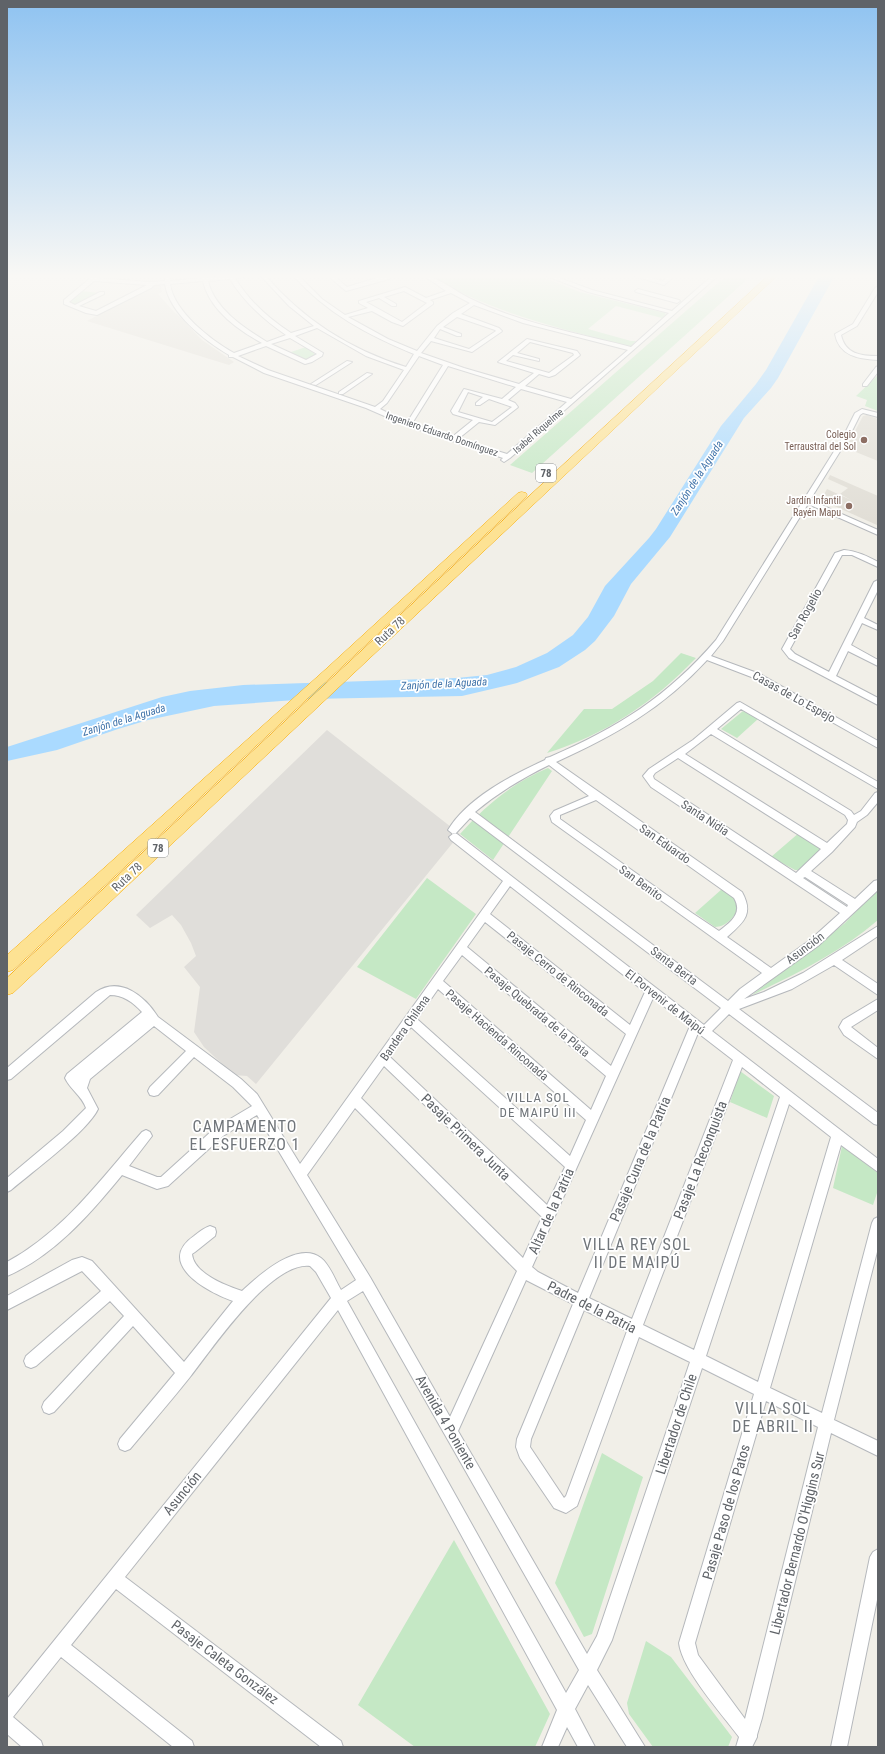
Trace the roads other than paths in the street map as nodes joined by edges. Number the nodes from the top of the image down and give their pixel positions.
1 (237, 357) edge
2 (239, 357) edge
3 (296, 357) edge
4 (317, 357) edge
5 (377, 357) edge
6 (415, 357) edge
7 (428, 357) edge
8 (507, 357) edge
9 (525, 357) edge
10 (575, 357) edge
11 (623, 357) edge
12 (672, 357) edge
13 (686, 357) edge
14 (862, 357) edge
15 (878, 358) edge
16 (537, 360) dead end
17 (349, 362) dead end
18 (446, 364) junction
19 (878, 368) edge
20 (407, 369) junction
21 (538, 372) junction
22 (369, 374) dead end
23 (314, 384) junction
24 (865, 385) dead end
25 (520, 386) junction
26 (341, 393) junction
27 (488, 396) junction
28 (503, 401) junction
29 (572, 402) junction
30 (478, 404) dead end
31 (378, 408) junction
32 (876, 414) edge
33 (411, 420) junction
34 (477, 420) junction
35 (456, 437) junction
36 (574, 446) dead end
37 (508, 456) joint
38 (529, 488) dead end
39 (807, 501) junction
40 (878, 533) edge
41 (878, 565) edge
42 (878, 582) edge
43 (875, 595) edge
44 (860, 619) junction
45 (878, 628) edge
46 (846, 646) junction
47 (706, 657) junction
48 (878, 663) edge
49 (831, 677) junction
50 (878, 702) edge
51 (712, 730) junction
52 (878, 745) edge
53 (679, 754) junction
54 (549, 760) junction
55 (878, 786) edge
56 (878, 795) edge
57 (597, 796) junction
58 (469, 812) junction
59 (853, 820) junction
60 (829, 849) junction
61 (801, 875) junction
62 (509, 880) junction
63 (878, 884) edge
64 (856, 905) junction
65 (848, 913) junction
66 (484, 915) junction
67 (878, 930) edge
68 (719, 937) junction
69 (461, 948) junction
70 (834, 960) junction
71 (7, 965) edge
72 (770, 973) junction
73 (436, 982) junction
74 (7, 988) edge
75 (878, 990) edge
76 (651, 991) junction
77 (878, 1004) edge
78 (728, 1008) junction
79 (151, 1016) junction
80 (410, 1019) junction
81 (703, 1026) junction
82 (632, 1033) junction
83 (193, 1052) junction
84 (878, 1054) edge
85 (383, 1058) junction
86 (739, 1059) junction
87 (7, 1075) edge
88 (613, 1075) junction
89 (154, 1091) dead end
90 (786, 1095) junction
91 (354, 1099) junction
92 (256, 1103) junction
93 (593, 1119) junction
94 (878, 1120) edge
95 (838, 1134) junction
96 (146, 1136) dead end
97 (572, 1166) junction
98 (878, 1166) edge
99 (120, 1168) junction
100 (300, 1175) junction
101 (7, 1186) edge
102 (549, 1216) junction
103 (878, 1223) edge
104 (210, 1232) dead end
105 (7, 1269) edge
106 (524, 1270) junction
107 (365, 1282) junction
108 (110, 1292) junction
109 (243, 1298) junction
110 (338, 1298) junction
111 (580, 1301) junction
112 (7, 1303) edge
113 (133, 1316) junction
114 (635, 1328) junction
115 (698, 1359) junction
116 (31, 1361) dead end
117 (185, 1373) junction
118 (762, 1391) junction
119 (49, 1407) dead end
120 (826, 1424) junction
121 (450, 1431) junction
122 (125, 1444) dead end
123 (878, 1449) edge
124 (566, 1506) joint
125 (878, 1557) edge
126 (114, 1578) junction
127 (60, 1646) junction
128 (588, 1671) junction
129 (566, 1709) junction
130 (7, 1712) edge
131 (7, 1723) edge
132 (746, 1742) edge
133 (35, 1747) edge
134 (186, 1747) edge
135 (335, 1747) edge
136 (550, 1747) edge
137 (587, 1747) edge
138 (637, 1747) edge
139 (839, 1747) edge

1 - 31 street, Ingeniero Eduardo Domínguez
2 - 23 street, Ingeniero Eduardo Domínguez
3 - 4 street
5 - 20 street
6 - 20 street
7 - 18 street
8 - 21 street
9 - 16 street
10 - 21 street
11 - 29 street, Isabel Riquelme
12 - 36 highway
13 - 74 highway, Ruta 78 / 78
14 - 15 street
17 - 23 street
18 - 25 street
18 - 33 street
19 - 24 street
20 - 31 street
21 - 25 street
22 - 26 street
23 - 26 street, Ingeniero Eduardo Domínguez
25 - 28 street
25 - 29 street
26 - 31 street, Ingeniero Eduardo Domínguez
27 - 28 street
27 - 30 street
27 - 34 street
28 - 34 street
29 - 37 street, Isabel Riquelme
31 - 33 street, Ingeniero Eduardo Domínguez
31 - 35 street, Ingeniero Eduardo Domínguez
32 - 39 street
33 - 35 street, Ingeniero Eduardo Domínguez
34 - 35 street
35 - 37 street, Ingeniero Eduardo Domínguez
38 - 71 highway, Ruta 78 / 78
39 - 40 street
39 - 47 street
41 - 49 street, San Rogelio
42 - 43 street
43 - 44 street
44 - 45 street
44 - 46 street
46 - 48 street
46 - 49 street
47 - 52 street, Casas de Lo Espejo
47 - 54 street
49 - 50 street, San Rogelio
51 - 53 street, Santa Nidia
51 - 55 street, Santa Nidia
51 - 59 street
53 - 60 street
53 - 61 street, Santa Nidia
54 - 57 street, San Eduardo
54 - 58 street
56 - 59 street
57 - 68 street, San Eduardo
57 - 68 street, San Benito
58 - 62 street, El Porvenir de Maipú
58 - 78 street, Santa Berta
59 - 60 street
60 - 61 street
61 - 64 street
61 - 65 street, Santa Nidia
62 - 66 street, Bandera Chilena
62 - 76 street, El Porvenir de Maipú
63 - 64 street, Asunción
64 - 65 street, Asunción
65 - 72 street, Asunción
66 - 69 street, Bandera Chilena
66 - 82 street, Pasaje Cerro de Rinconada
67 - 70 street, Asunción
68 - 72 street, San Benito
69 - 73 street, Bandera Chilena
69 - 88 street, Pasaje Quebrada de la Plata
70 - 75 street
70 - 78 street, Asunción
72 - 78 street, Asunción
73 - 80 street, Bandera Chilena
73 - 93 street, Pasaje Hacienda Rinconada
76 - 81 street, El Porvenir de Maipú
76 - 82 street, Altar de la Patria
77 - 84 street
78 - 81 street, Asunción
78 - 94 street, Santa Berta
79 - 83 street, Avenida 4 Poniente
79 - 87 street, Avenida 4 Poniente
79 - 101 street
80 - 85 street, Bandera Chilena
80 - 97 street
81 - 86 street, El Porvenir de Maipú
81 - 111 street, Pasaje Cuna de la Patria
82 - 88 street, Altar de la Patria
83 - 89 street
83 - 92 street, Avenida 4 Poniente
85 - 91 street, Bandera Chilena
85 - 102 street, Pasaje Primera Junta
86 - 90 street, El Porvenir de Maipú
86 - 114 street, Pasaje La Reconquista
88 - 93 street, Altar de la Patria
90 - 95 street, El Porvenir de Maipú
90 - 115 street, Libertador de Chile
91 - 100 street, Bandera Chilena
91 - 106 street, Padre de la Patria
92 - 99 street
92 - 100 street, Avenida 4 Poniente
93 - 97 street, Altar de la Patria
95 - 98 street, El Porvenir de Maipú
95 - 118 street, Pasaje Paso de los Patos
96 - 99 street
97 - 102 street, Altar de la Patria
99 - 105 street
100 - 107 street, Avenida 4 Poniente
102 - 106 street, Altar de la Patria
103 - 120 street, Libertador Bernardo O'Higgins Sur
104 - 109 street
106 - 111 street, Padre de la Patria
106 - 121 street, Altar de la Patria
107 - 110 street, Asunción
107 - 121 street, Avenida 4 Poniente
108 - 112 street
108 - 113 street
108 - 116 street
109 - 110 street
109 - 117 street
110 - 126 street, Asunción
110 - 129 street
111 - 114 street, Padre de la Patria
111 - 124 street, Pasaje Cuna de la Patria
113 - 117 street
113 - 119 street
114 - 115 street, Padre de la Patria
114 - 124 street, Pasaje La Reconquista
115 - 118 street, Padre de la Patria
115 - 128 street, Libertador de Chile
117 - 122 street
118 - 120 street, Padre de la Patria
118 - 132 street, Pasaje Paso de los Patos
120 - 123 street, Padre de la Patria
120 - 132 street, Libertador Bernardo O'Higgins Sur
121 - 128 street, Avenida 4 Poniente
125 - 139 street
126 - 127 street, Asunción
126 - 135 street, Pasaje Caleta González
127 - 130 street, Asunción
127 - 134 street
128 - 129 street, Libertador de Chile
128 - 138 street, Avenida 4 Poniente
129 - 136 street, Libertador de Chile
129 - 137 street
131 - 133 street

